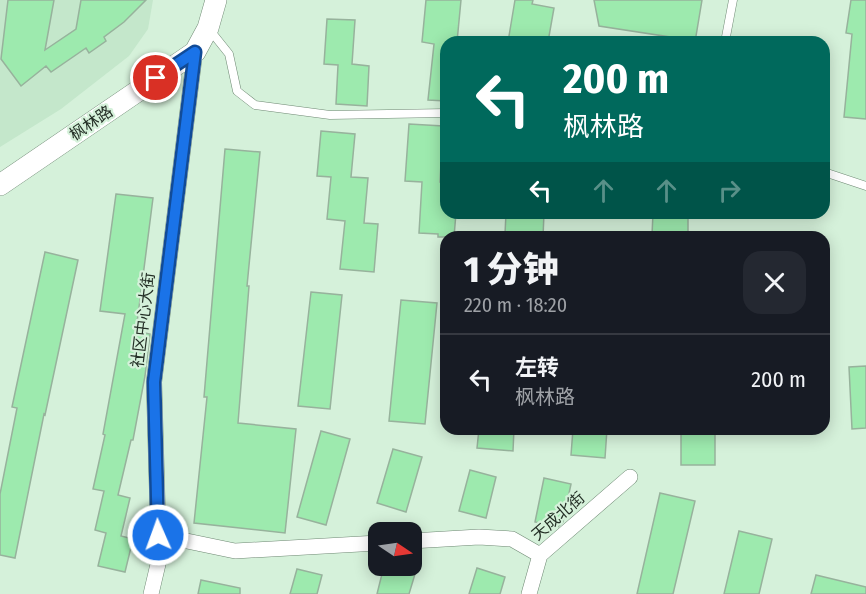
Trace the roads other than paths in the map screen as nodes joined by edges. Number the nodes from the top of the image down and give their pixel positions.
1 (216, 0) edge
2 (733, 0) edge
3 (208, 28) junction
4 (726, 36) edge
5 (195, 52) junction
6 (440, 113) edge
7 (830, 174) edge
8 (0, 185) edge
9 (866, 186) edge
10 (630, 477) dead end
11 (158, 535) junction
12 (422, 540) edge
13 (368, 544) edge
14 (540, 555) junction
15 (151, 594) edge
16 (529, 594) edge

1 - 3 street, 枫林路
2 - 4 lane
3 - 5 street, 枫林路
3 - 6 lane
5 - 8 street, 枫林路
5 - 11 street, 社区中心大街
7 - 9 lane
10 - 14 street, 天成北街
11 - 13 street
11 - 15 street, 社区中心大街
12 - 14 street
14 - 16 street, 天成北街

